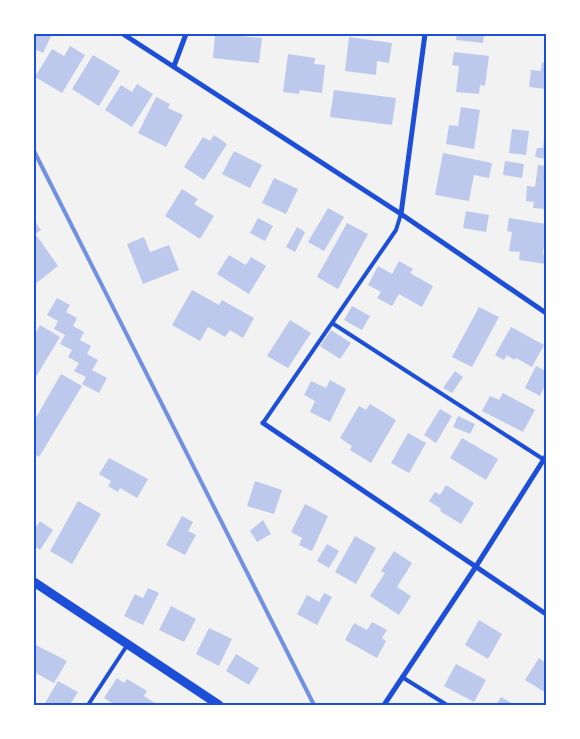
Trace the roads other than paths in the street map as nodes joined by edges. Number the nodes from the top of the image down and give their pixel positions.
1 (123, 34) edge
2 (186, 34) edge
3 (424, 34) edge
4 (174, 66) junction
5 (401, 214) junction
6 (546, 313) edge
7 (332, 323) junction
8 (263, 423) joint
9 (546, 459) edge
10 (475, 568) junction
11 (34, 582) edge
12 (546, 614) edge
13 (128, 644) junction
14 (402, 678) junction
15 (88, 705) edge
16 (219, 705) edge
17 (384, 705) edge
18 (447, 705) edge

1 - 4 street
2 - 4 street
3 - 5 street
4 - 5 street
5 - 6 street
5 - 7 lane
7 - 8 lane
7 - 9 lane
8 - 10 street
9 - 10 street
10 - 12 street
10 - 14 street
11 - 13 street
13 - 15 lane
13 - 16 street
14 - 17 street
14 - 18 lane

